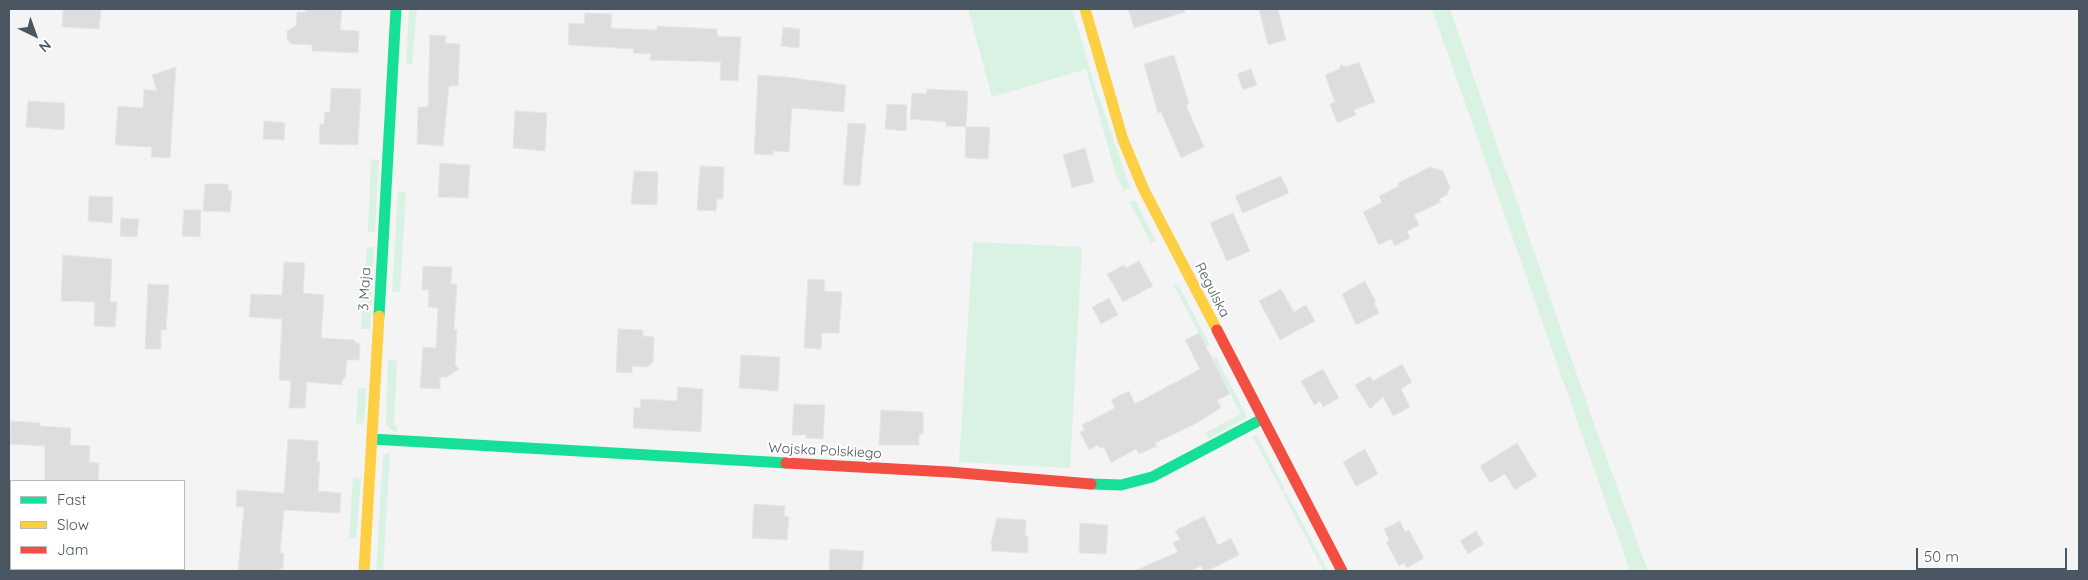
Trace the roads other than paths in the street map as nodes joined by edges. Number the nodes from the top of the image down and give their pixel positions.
1 (396, 9) edge
2 (1085, 9) edge
3 (1262, 419) junction
4 (372, 439) junction
5 (364, 571) edge
6 (1342, 571) edge

1 - 4 street, 3 Maja
2 - 3 street, Regulska
3 - 4 street, Wojska Polskiego
3 - 6 street, Regulska
4 - 5 street, 3 Maja

